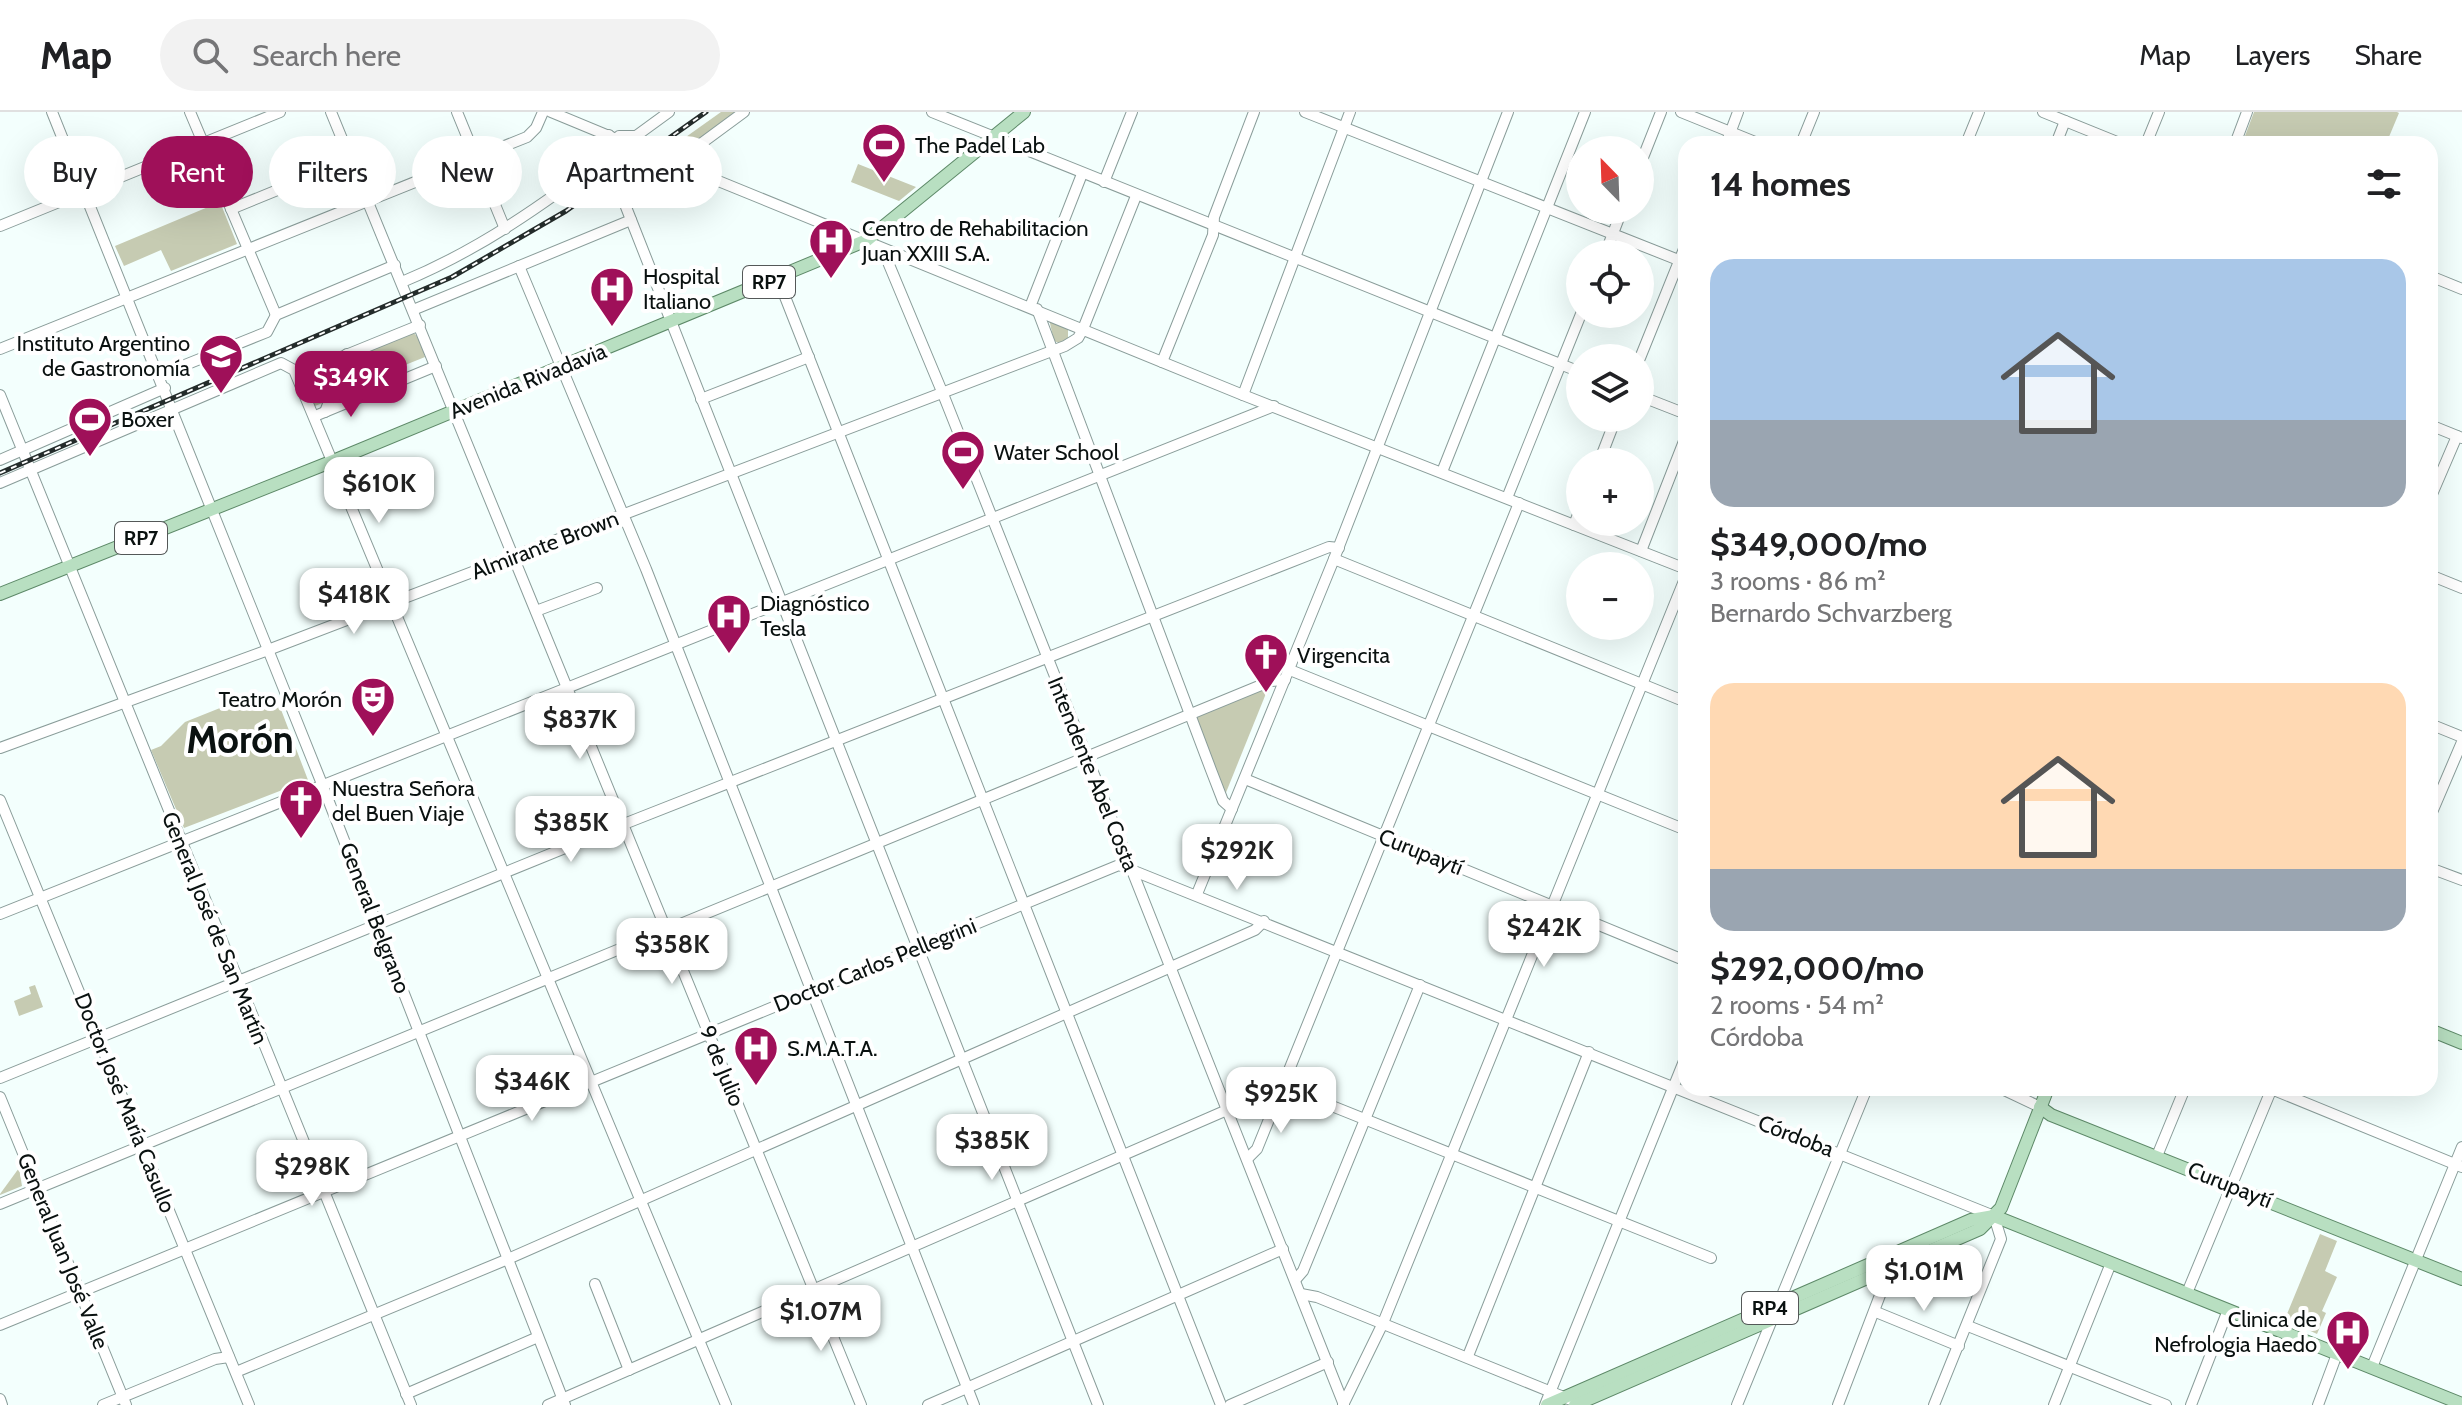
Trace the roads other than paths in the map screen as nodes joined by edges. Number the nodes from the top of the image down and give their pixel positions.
1 (52, 112) edge
2 (190, 112) edge
3 (280, 112) edge
4 (331, 112) edge
5 (457, 112) edge
6 (543, 112) edge
7 (551, 112) edge
8 (669, 112) edge
9 (744, 112) edge
10 (932, 112) edge
11 (1024, 112) edge
12 (1132, 112) edge
13 (1254, 112) edge
14 (1305, 112) edge
15 (1350, 112) edge
16 (1508, 112) edge
17 (1585, 112) edge
18 (1661, 112) edge
19 (1681, 112) edge
20 (1738, 112) edge
21 (1814, 112) edge
22 (1979, 112) edge
23 (2043, 112) edge
24 (2159, 112) edge
25 (2247, 112) edge
26 (2065, 121) junction
27 (1345, 128) junction
28 (1730, 132) junction
29 (609, 135) junction
30 (62, 136) edge
31 (200, 136) edge
32 (220, 136) edge
33 (341, 136) edge
34 (467, 136) edge
35 (711, 136) edge
36 (1651, 136) edge
37 (1729, 136) edge
38 (1740, 136) edge
39 (1804, 136) edge
40 (1969, 136) edge
41 (2059, 136) edge
42 (2102, 136) edge
43 (2149, 136) edge
44 (2238, 136) edge
45 (522, 137) edge
46 (993, 138) junction
47 (1082, 174) junction
48 (722, 180) edge
49 (1481, 181) junction
50 (1104, 182) junction
51 (269, 193) edge
52 (1136, 196) junction
53 (1547, 207) junction
54 (45, 208) edge
55 (91, 208) edge
56 (346, 208) edge
57 (372, 208) edge
58 (496, 208) edge
59 (626, 208) edge
60 (231, 209) joint
61 (631, 220) junction
62 (1617, 224) edge
63 (0, 226) edge
64 (1214, 226) junction
65 (505, 229) junction
66 (1613, 234) junction
67 (867, 240) junction
68 (1611, 240) edge
69 (248, 249) junction
70 (1296, 259) junction
71 (1678, 260) edge
72 (395, 265) junction
73 (519, 266) junction
74 (1678, 273) edge
75 (778, 279) junction
76 (2438, 279) edge
77 (402, 282) junction
78 (2462, 289) edge
79 (128, 298) junction
80 (1033, 308) junction
81 (413, 310) junction
82 (1430, 311) junction
83 (276, 315) junction
84 (671, 323) junction
85 (420, 325) junction
86 (1576, 328) edge
87 (1083, 329) junction
88 (1495, 338) junction
89 (1646, 344) edge
90 (0, 349) edge
91 (1053, 351) junction
92 (347, 354) junction
93 (809, 357) junction
94 (1162, 362) junction
95 (1561, 365) junction
96 (436, 366) junction
97 (562, 367) junction
98 (1566, 367) edge
99 (160, 375) junction
100 (297, 375) junction
101 (165, 388) junction
102 (943, 394) junction
103 (0, 395) edge
104 (1243, 395) junction
105 (701, 399) junction
106 (1654, 401) edge
107 (1274, 406) junction
108 (173, 407) junction
109 (455, 410) junction
110 (1678, 411) edge
111 (320, 414) junction
112 (2438, 428) edge
113 (839, 432) junction
114 (2459, 437) edge
115 (1379, 447) junction
116 (22, 450) junction
117 (1678, 456) edge
118 (0, 460) edge
119 (333, 461) junction
120 (30, 469) junction
121 (1442, 472) junction
122 (731, 475) junction
123 (1099, 476) junction
124 (2438, 482) edge
125 (0, 483) edge
126 (1507, 498) junction
127 (1519, 503) junction
128 (214, 509) junction
129 (624, 515) junction
130 (993, 518) junction
131 (1566, 522) edge
132 (1602, 536) edge
133 (1641, 551) junction
134 (1336, 554) junction
135 (515, 556) junction
136 (888, 559) junction
137 (69, 566) junction
138 (1678, 566) edge
139 (2438, 578) edge
140 (597, 588) dead end
141 (2462, 588) edge
142 (0, 594) edge
143 (1678, 596) edge
144 (781, 602) junction
145 (392, 603) junction
146 (536, 611) junction
147 (1153, 616) junction
148 (1475, 617) junction
149 (675, 644) junction
150 (268, 650) junction
151 (1047, 657) junction
152 (1288, 675) junction
153 (1642, 684) junction
154 (567, 686) junction
155 (941, 698) junction
156 (1678, 699) edge
157 (123, 703) junction
158 (1189, 714) junction
159 (1430, 727) junction
160 (2438, 728) edge
161 (446, 734) junction
162 (2462, 739) edge
163 (835, 740) junction
164 (0, 748) edge
165 (1085, 755) junction
166 (1245, 779) junction
167 (729, 783) junction
168 (322, 784) junction
169 (1595, 794) junction
170 (981, 798) junction
171 (2438, 798) edge
172 (0, 800) edge
173 (1232, 809) junction
174 (624, 824) junction
175 (1678, 827) edge
176 (1384, 837) junction
177 (180, 841) junction
178 (875, 842) junction
179 (1130, 866) junction
180 (2438, 871) edge
181 (505, 873) junction
182 (2462, 880) edge
183 (769, 886) junction
184 (1197, 894) junction
185 (41, 898) junction
186 (1023, 904) junction
187 (1551, 906) junction
188 (0, 914) edge
189 (1264, 921) junction
190 (378, 926) junction
191 (667, 928) junction
192 (917, 948) junction
193 (1338, 951) junction
194 (1678, 958) edge
195 (1170, 966) junction
196 (548, 977) junction
197 (237, 981) junction
198 (1420, 985) junction
199 (810, 991) junction
200 (1065, 1013) junction
201 (1505, 1019) junction
202 (418, 1029) junction
203 (709, 1032) junction
204 (2438, 1033) edge
205 (98, 1039) junction
206 (2462, 1043) edge
207 (1589, 1052) junction
208 (961, 1059) junction
209 (1678, 1076) edge
210 (0, 1078) edge
211 (591, 1081) junction
212 (1282, 1086) junction
213 (1674, 1086) junction
214 (281, 1088) junction
215 (1678, 1088) edge
216 (1699, 1096) edge
217 (1864, 1096) edge
218 (2017, 1096) edge
219 (2045, 1096) edge
220 (2182, 1096) edge
221 (2268, 1096) edge
222 (2290, 1096) edge
223 (0, 1097) edge
224 (856, 1105) junction
225 (2040, 1107) junction
226 (1227, 1110) junction
227 (1366, 1119) junction
228 (461, 1135) junction
229 (142, 1146) junction
230 (2462, 1147) edge
231 (756, 1148) junction
232 (1450, 1154) junction
233 (1842, 1154) junction
234 (1121, 1155) junction
235 (2157, 1156) junction
236 (1247, 1159) junction
237 (2458, 1166) edge
238 (2233, 1186) junction
239 (1535, 1188) junction
240 (37, 1189) junction
241 (324, 1192) junction
242 (640, 1199) junction
243 (1018, 1201) junction
244 (0, 1204) edge
245 (1994, 1216) junction
246 (1620, 1222) junction
247 (911, 1247) junction
248 (185, 1249) junction
249 (1283, 1249) junction
250 (1711, 1258) dead end
251 (508, 1259) junction
252 (2417, 1261) junction
253 (2111, 1263) junction
254 (1890, 1269) junction
255 (1296, 1279) junction
256 (2462, 1279) edge
257 (595, 1284) dead end
258 (814, 1289) junction
259 (80, 1292) junction
260 (2187, 1293) junction
261 (1301, 1294) junction
262 (1178, 1295) junction
263 (1780, 1304) junction
264 (2228, 1310) junction
265 (1876, 1312) junction
266 (375, 1315) junction
267 (1772, 1321) junction
268 (1383, 1323) junction
269 (0, 1325) edge
270 (1968, 1326) junction
271 (538, 1337) junction
272 (699, 1339) junction
273 (1074, 1341) junction
274 (1959, 1346) junction
275 (2337, 1354) junction
276 (1468, 1356) junction
277 (229, 1357) junction
278 (1328, 1362) junction
279 (2069, 1365) junction
280 (2372, 1367) junction
281 (629, 1370) junction
282 (236, 1372) junction
283 (967, 1388) junction
284 (1552, 1389) junction
285 (0, 1399) edge
286 (408, 1400) edge
287 (124, 1401) edge
288 (564, 1402) edge
289 (1575, 1403) edge
290 (2462, 1404) edge
291 (2, 1405) edge
292 (103, 1405) edge
293 (249, 1405) edge
294 (548, 1405) edge
295 (726, 1405) edge
296 (861, 1405) edge
297 (928, 1405) edge
298 (974, 1405) edge
299 (1098, 1405) edge
300 (1221, 1405) edge
301 (1230, 1405) edge
302 (1343, 1405) edge
303 (1546, 1405) edge
304 (1737, 1405) edge
305 (1838, 1405) edge
306 (1934, 1405) edge
307 (2054, 1405) edge
308 (2166, 1405) edge
309 (2191, 1405) edge
310 (2318, 1405) edge

1 - 30 street, General Belgrano
2 - 31 street
3 - 32 street
4 - 33 street, 9 de Julio
5 - 34 street
6 - 45 street
7 - 29 street
8 - 29 street
9 - 35 street
10 - 46 street
11 - 46 main road, Avenida Rivadavia / RP7
12 - 50 street
13 - 64 street
14 - 27 street
15 - 27 street
16 - 49 street
17 - 53 street
18 - 36 street
19 - 28 street
20 - 28 street
21 - 39 street
22 - 40 street
23 - 26 street
24 - 43 street
25 - 44 street
26 - 41 street
26 - 42 street
27 - 49 street
27 - 70 street
28 - 37 street
28 - 38 street
29 - 65 street
46 - 47 street
46 - 67 main road, Avenida Rivadavia / RP7
47 - 50 street
47 - 80 street
48 - 67 street
49 - 53 street
49 - 82 street
50 - 52 street
51 - 60 street
52 - 64 street
52 - 87 street
53 - 66 street
53 - 88 street
54 - 63 street
55 - 79 street, General Belgrano
56 - 69 street
57 - 72 street, 9 de Julio
58 - 65 street
59 - 61 street
60 - 69 street
61 - 73 street
61 - 84 street
62 - 66 street
64 - 70 street
64 - 94 street
65 - 77 street
66 - 68 street
66 - 71 street
67 - 75 main road, Avenida Rivadavia / RP7
67 - 80 street
67 - 102 street, Intendente Abel Costa
69 - 79 street
69 - 83 street
70 - 82 street
70 - 104 street
72 - 77 street, 9 de Julio
72 - 83 street
73 - 81 street
73 - 97 street
74 - 89 street
75 - 84 main road, Avenida Rivadavia / RP7
75 - 93 street
76 - 78 street
77 - 81 street, 9 de Julio
79 - 90 street
79 - 99 street, General Belgrano
80 - 87 street
80 - 91 street
81 - 85 street, 9 de Julio
82 - 88 street
82 - 115 street
83 - 99 street
84 - 97 main road, Avenida Rivadavia / RP7
84 - 105 street
85 - 92 street
85 - 96 street, 9 de Julio
86 - 95 street
87 - 91 street, Almirante Brown
87 - 94 street
88 - 95 street
88 - 121 street
91 - 102 street, Almirante Brown
91 - 123 street
92 - 100 street
92 - 111 street
93 - 105 street
93 - 113 street
94 - 104 street
95 - 98 street
95 - 126 street
96 - 109 street, 9 de Julio
96 - 111 street
97 - 109 main road, Avenida Rivadavia / RP7
97 - 129 street
99 - 101 street, General Belgrano
100 - 108 street
100 - 111 street
101 - 108 street, General Belgrano
101 - 116 street
102 - 113 street, Almirante Brown
102 - 130 street, Intendente Abel Costa
103 - 116 street, General José de San Martín
104 - 107 street
105 - 122 street
106 - 110 street
107 - 115 street
107 - 123 street
108 - 120 street
108 - 128 street, General Belgrano
109 - 119 main road, Avenida Rivadavia / RP7
109 - 135 street, 9 de Julio
111 - 119 street
112 - 114 street
113 - 122 street, Almirante Brown
113 - 136 street
114 - 124 street
115 - 121 street
115 - 134 street
116 - 118 street
116 - 120 street, General José de San Martín
117 - 133 street
119 - 128 main road, Avenida Rivadavia / RP7
119 - 145 street
120 - 125 street
120 - 137 street, General José de San Martín
121 - 126 street
122 - 129 street, Almirante Brown
122 - 144 street
123 - 130 street
123 - 147 street
126 - 127 street
127 - 131 street
127 - 148 street
128 - 137 main road, Avenida Rivadavia / RP7
128 - 150 street, General Belgrano
129 - 135 street, Almirante Brown
129 - 149 street
130 - 136 street
130 - 151 street, Intendente Abel Costa
132 - 133 street
133 - 138 street
134 - 147 street
134 - 148 street
134 - 152 street
135 - 145 street, Almirante Brown
135 - 146 street, 9 de Julio
136 - 144 street
136 - 155 street
137 - 142 main road, Avenida Rivadavia / RP7
137 - 157 street, General José de San Martín
139 - 141 street
140 - 146 street
143 - 153 street
144 - 149 street
144 - 163 street
145 - 150 street, Almirante Brown
145 - 161 street
146 - 154 street, 9 de Julio
147 - 151 street
147 - 158 street
148 - 153 street
148 - 159 street
149 - 154 street
149 - 167 street
150 - 157 street, Almirante Brown
150 - 168 street, General Belgrano
151 - 155 street
151 - 165 street, Intendente Abel Costa
152 - 158 street
152 - 159 street
152 - 166 street
153 - 156 street
153 - 169 street
154 - 161 street
154 - 174 street, 9 de Julio
155 - 163 street
155 - 170 street
157 - 164 street, Almirante Brown
157 - 177 street, General José de San Martín
158 - 165 street
158 - 173 street
159 - 169 street
159 - 176 street
160 - 162 street
161 - 168 street
161 - 181 street
162 - 171 street
163 - 167 street
163 - 178 street
165 - 170 street
165 - 179 street, Intendente Abel Costa
166 - 173 street
166 - 176 street, Curupaytí
167 - 174 street
167 - 183 street
168 - 177 street
168 - 190 street, General Belgrano
169 - 175 street
169 - 187 street
170 - 178 street
170 - 186 street
172 - 185 street, Doctor José María Casullo
173 - 184 street
174 - 181 street
174 - 191 street, 9 de Julio
176 - 187 street, Curupaytí
176 - 193 street
177 - 185 street
177 - 197 street, General José de San Martín
178 - 183 street
178 - 192 street
179 - 184 street, Córdoba
179 - 186 street, Doctor Carlos Pellegrini
179 - 195 street, Intendente Abel Costa
180 - 182 street
181 - 190 street
181 - 196 street
183 - 191 street
183 - 199 street
184 - 189 street, Córdoba
185 - 188 street
185 - 205 street, Doctor José María Casullo
186 - 192 street, Doctor Carlos Pellegrini
186 - 200 street
187 - 194 street, Curupaytí
187 - 201 street
189 - 193 street, Córdoba
189 - 195 street
190 - 197 street
190 - 202 street, General Belgrano
191 - 196 street
191 - 203 street, 9 de Julio
192 - 199 street, Doctor Carlos Pellegrini
192 - 208 street
193 - 198 street, Córdoba
193 - 212 street
195 - 200 street
195 - 226 street, Intendente Abel Costa
196 - 202 street
196 - 211 street
197 - 205 street
197 - 214 street, General José de San Martín
198 - 201 street, Córdoba
198 - 227 street
199 - 203 street, Doctor Carlos Pellegrini
199 - 224 street
200 - 208 street
200 - 234 street
201 - 207 street, Córdoba
201 - 232 street
202 - 214 street
202 - 228 street, General Belgrano
203 - 211 street, Doctor Carlos Pellegrini
203 - 231 street, 9 de Julio
204 - 206 main road
205 - 210 street
205 - 229 street, Doctor José María Casullo
207 - 213 street, Córdoba
207 - 239 street
208 - 224 street
208 - 243 street
209 - 213 street
211 - 228 street, Doctor Carlos Pellegrini
211 - 242 street
212 - 227 street
212 - 236 street
213 - 215 street, Córdoba
213 - 246 street
214 - 229 street
214 - 241 street, General José de San Martín
216 - 233 street, Córdoba
217 - 233 street
218 - 225 street, Curupaytí
219 - 225 main road
220 - 235 street
221 - 238 street
222 - 237 street
223 - 240 street, General Juan José Valle
224 - 231 street
224 - 247 street
225 - 235 main road, Curupaytí
225 - 245 main road
226 - 234 street
226 - 236 street, Intendente Abel Costa
227 - 232 street
227 - 255 street
228 - 241 street, Doctor Carlos Pellegrini
228 - 251 street, General Belgrano
229 - 240 street
229 - 248 street, Doctor José María Casullo
230 - 237 street
231 - 242 street
231 - 258 street, 9 de Julio
232 - 239 street
232 - 268 street
233 - 245 street, Córdoba
233 - 263 street
234 - 243 street
234 - 262 street
235 - 238 main road, Curupaytí
236 - 249 street, Intendente Abel Costa
237 - 252 street
238 - 252 main road, Curupaytí
238 - 260 street
239 - 246 street
239 - 276 street
240 - 244 street
240 - 259 street, General Juan José Valle
241 - 248 street, Doctor Carlos Pellegrini
241 - 266 street, General José de San Martín
242 - 251 street
242 - 272 street
243 - 247 street
243 - 273 street
245 - 253 main road, Córdoba
245 - 254 main road, RP4
245 - 263 main road, RP4
245 - 270 street
246 - 250 street
246 - 284 street
247 - 258 street
247 - 283 street
248 - 259 street, Doctor Carlos Pellegrini
248 - 277 street, Doctor José María Casullo
249 - 255 street, Intendente Abel Costa
249 - 262 street
251 - 266 street
251 - 271 street, General Belgrano
252 - 256 main road, Curupaytí
252 - 280 street
253 - 260 main road, Córdoba
253 - 279 street
254 - 265 street
254 - 267 main road, RP4
255 - 261 street, Intendente Abel Costa
257 - 281 street
258 - 272 street
258 - 296 street, 9 de Julio
259 - 269 street, Doctor Carlos Pellegrini
259 - 287 street, General Juan José Valle
260 - 264 main road, Córdoba
261 - 268 street
261 - 278 street, Intendente Abel Costa
262 - 273 street
262 - 300 street
263 - 267 street
263 - 289 main road, RP4
264 - 275 main road, Córdoba
264 - 309 street
265 - 274 street
265 - 305 street
266 - 282 street
266 - 286 street, General José de San Martín
267 - 289 main road, RP4
267 - 304 street
268 - 276 street
268 - 302 street
270 - 274 street
270 - 279 street
271 - 286 street
271 - 288 street, General Belgrano
272 - 281 street
272 - 295 street
273 - 283 street
273 - 299 street
274 - 306 street
275 - 280 main road, Córdoba
275 - 310 street
276 - 284 street
277 - 282 street, Doctor José María Casullo
277 - 287 street
278 - 301 street
278 - 302 street, Intendente Abel Costa
279 - 307 street
279 - 308 street
280 - 290 main road, Córdoba
281 - 288 street
282 - 293 street, Doctor José María Casullo
283 - 297 street
283 - 298 street
284 - 289 street
284 - 303 street
285 - 291 street
287 - 292 street
288 - 294 street
289 - 303 main road, RP4

